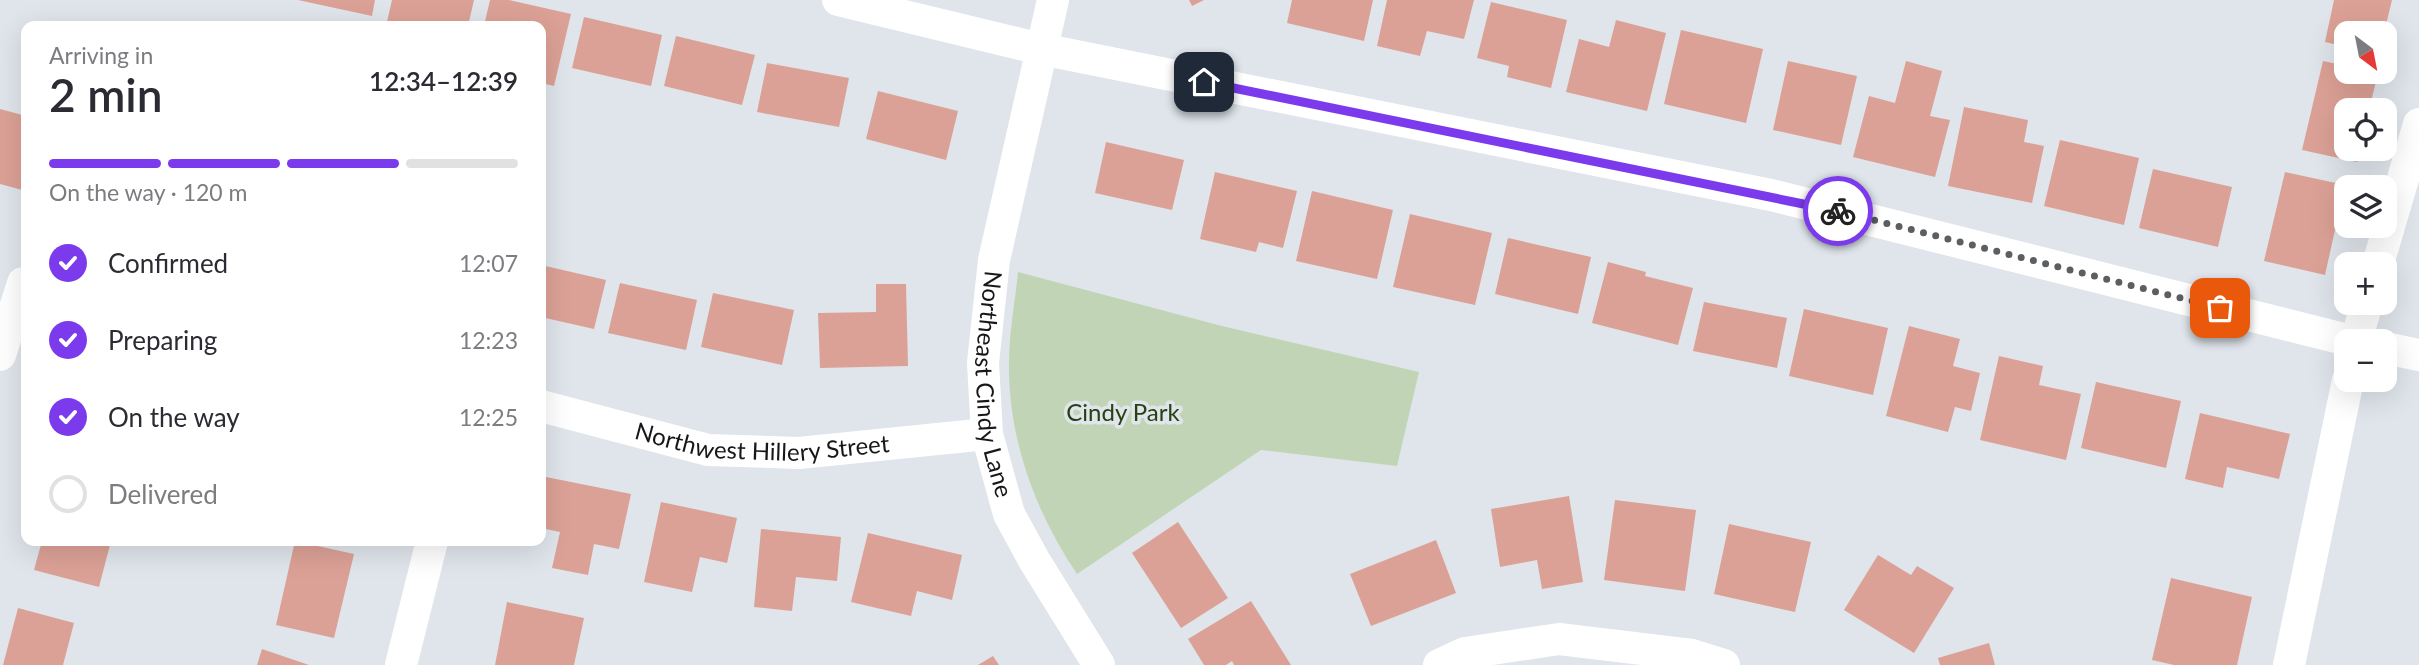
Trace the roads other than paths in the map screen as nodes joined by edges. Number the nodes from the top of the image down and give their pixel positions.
1 (838, 0) edge
2 (1054, 0) edge
3 (1041, 49) junction
4 (2419, 124) edge
5 (2382, 252) edge
6 (17, 281) edge
7 (2334, 336) edge
8 (2397, 350) edge
9 (0, 355) edge
10 (2419, 355) edge
11 (2346, 392) edge
12 (546, 407) edge
13 (986, 435) junction
14 (431, 546) edge
15 (401, 665) edge
16 (1100, 665) edge
17 (1439, 665) edge
18 (1724, 665) edge
19 (2289, 665) edge

1 - 3 street
2 - 3 street, Northeast Cindy Lane
3 - 7 street
3 - 13 street, Northeast Cindy Lane
4 - 5 street
6 - 9 street
8 - 10 street
11 - 19 street
12 - 13 street, Northwest Hillery Street
13 - 16 street, Northeast Cindy Lane
14 - 15 street
17 - 18 street

